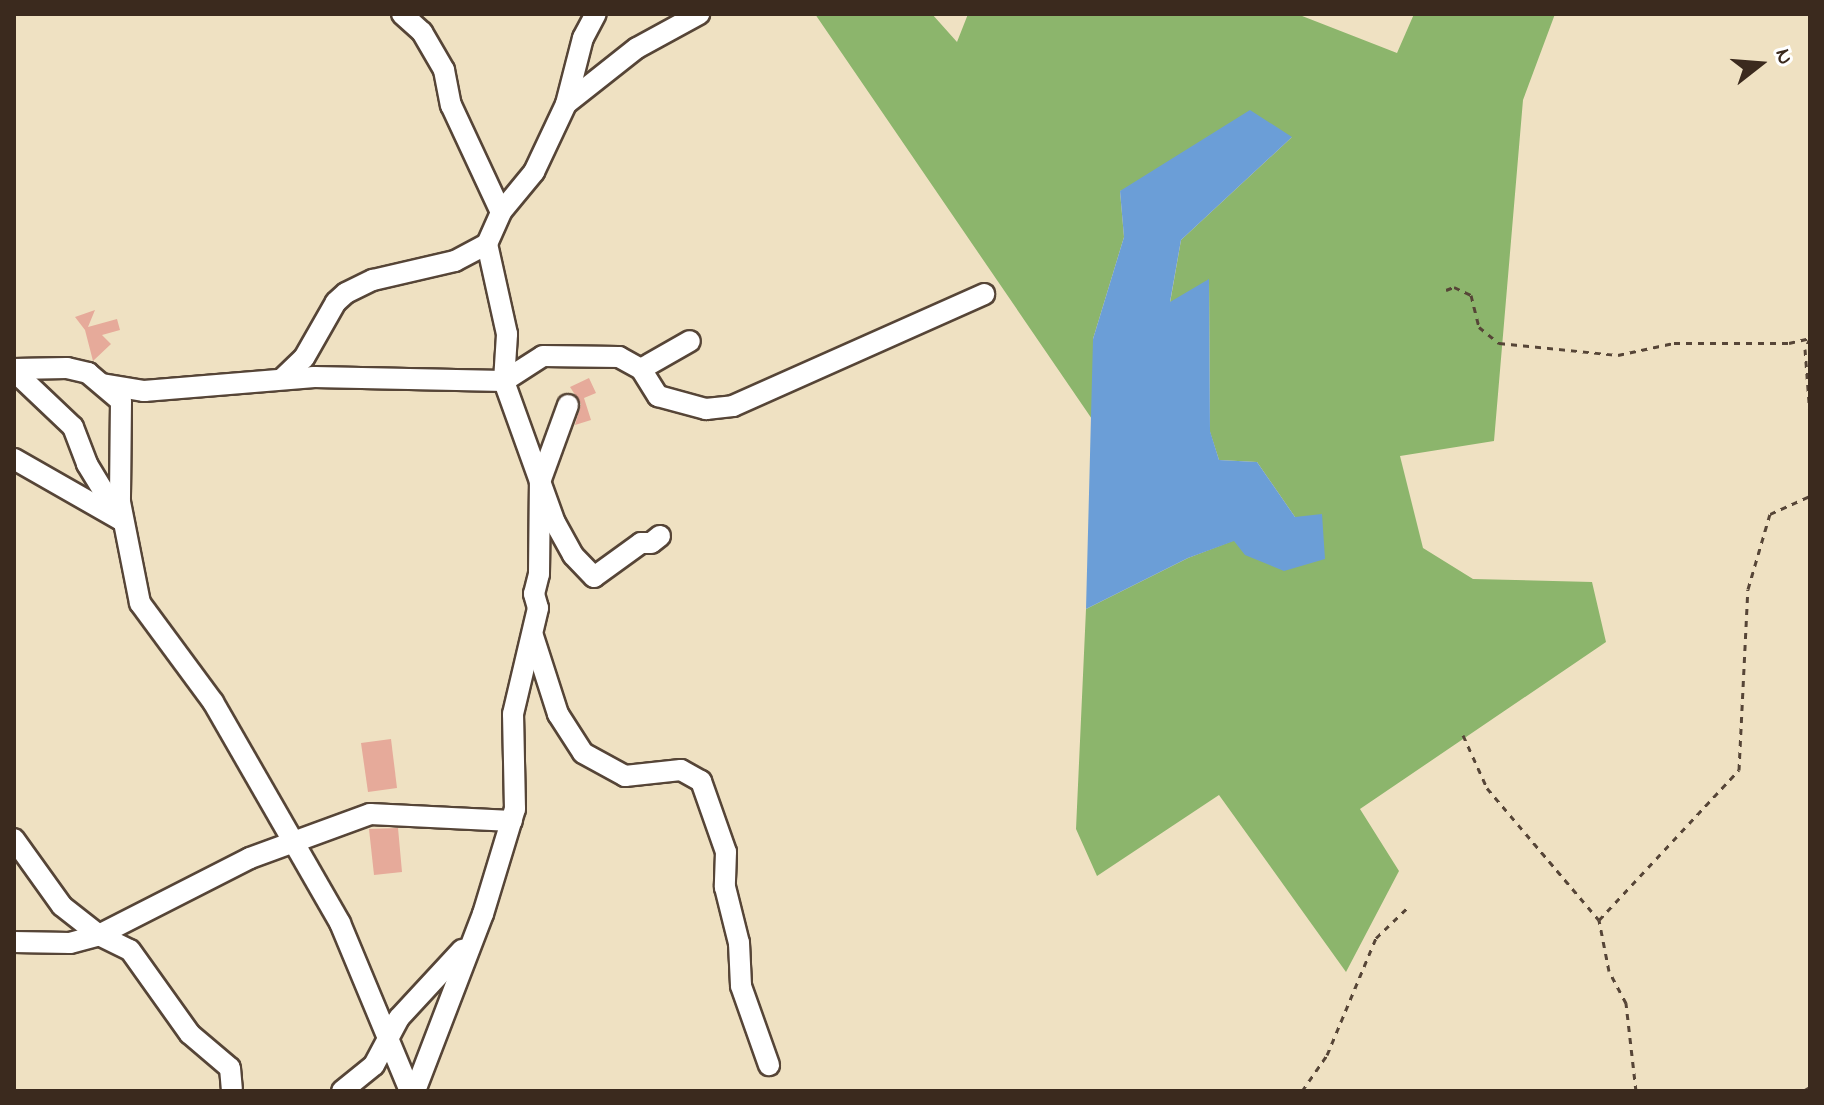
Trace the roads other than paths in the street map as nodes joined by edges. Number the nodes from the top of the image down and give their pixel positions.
1 (402, 14) edge
2 (596, 14) edge
3 (699, 14) edge
4 (566, 104) junction
5 (501, 212) junction
6 (487, 244) junction
7 (984, 294) dead end
8 (690, 341) dead end
9 (641, 369) junction
10 (14, 370) edge
11 (504, 381) junction
12 (275, 382) junction
13 (102, 384) junction
14 (568, 405) dead end
15 (14, 459) edge
16 (540, 482) junction
17 (121, 520) junction
18 (660, 536) dead end
19 (533, 636) junction
20 (512, 821) junction
21 (14, 839) edge
22 (296, 845) junction
23 (99, 935) junction
24 (471, 937) junction
25 (14, 942) edge
26 (389, 1035) junction
27 (769, 1065) dead end
28 (232, 1089) dead end
29 (342, 1091) edge
30 (413, 1091) edge

1 - 5 street
2 - 4 street
3 - 4 street
4 - 5 street
5 - 6 street
6 - 11 street
6 - 12 street
7 - 9 street
8 - 9 street
9 - 11 street
10 - 13 street
10 - 17 street
11 - 12 street
11 - 16 street
12 - 13 street
13 - 17 street
14 - 16 street
15 - 17 street
16 - 18 street
16 - 19 street
17 - 22 street
19 - 20 street
19 - 27 street
20 - 22 street
20 - 24 street
21 - 23 street
22 - 23 street
22 - 26 street
23 - 25 street
23 - 28 street
24 - 26 street
24 - 30 street
26 - 29 street
26 - 30 street

